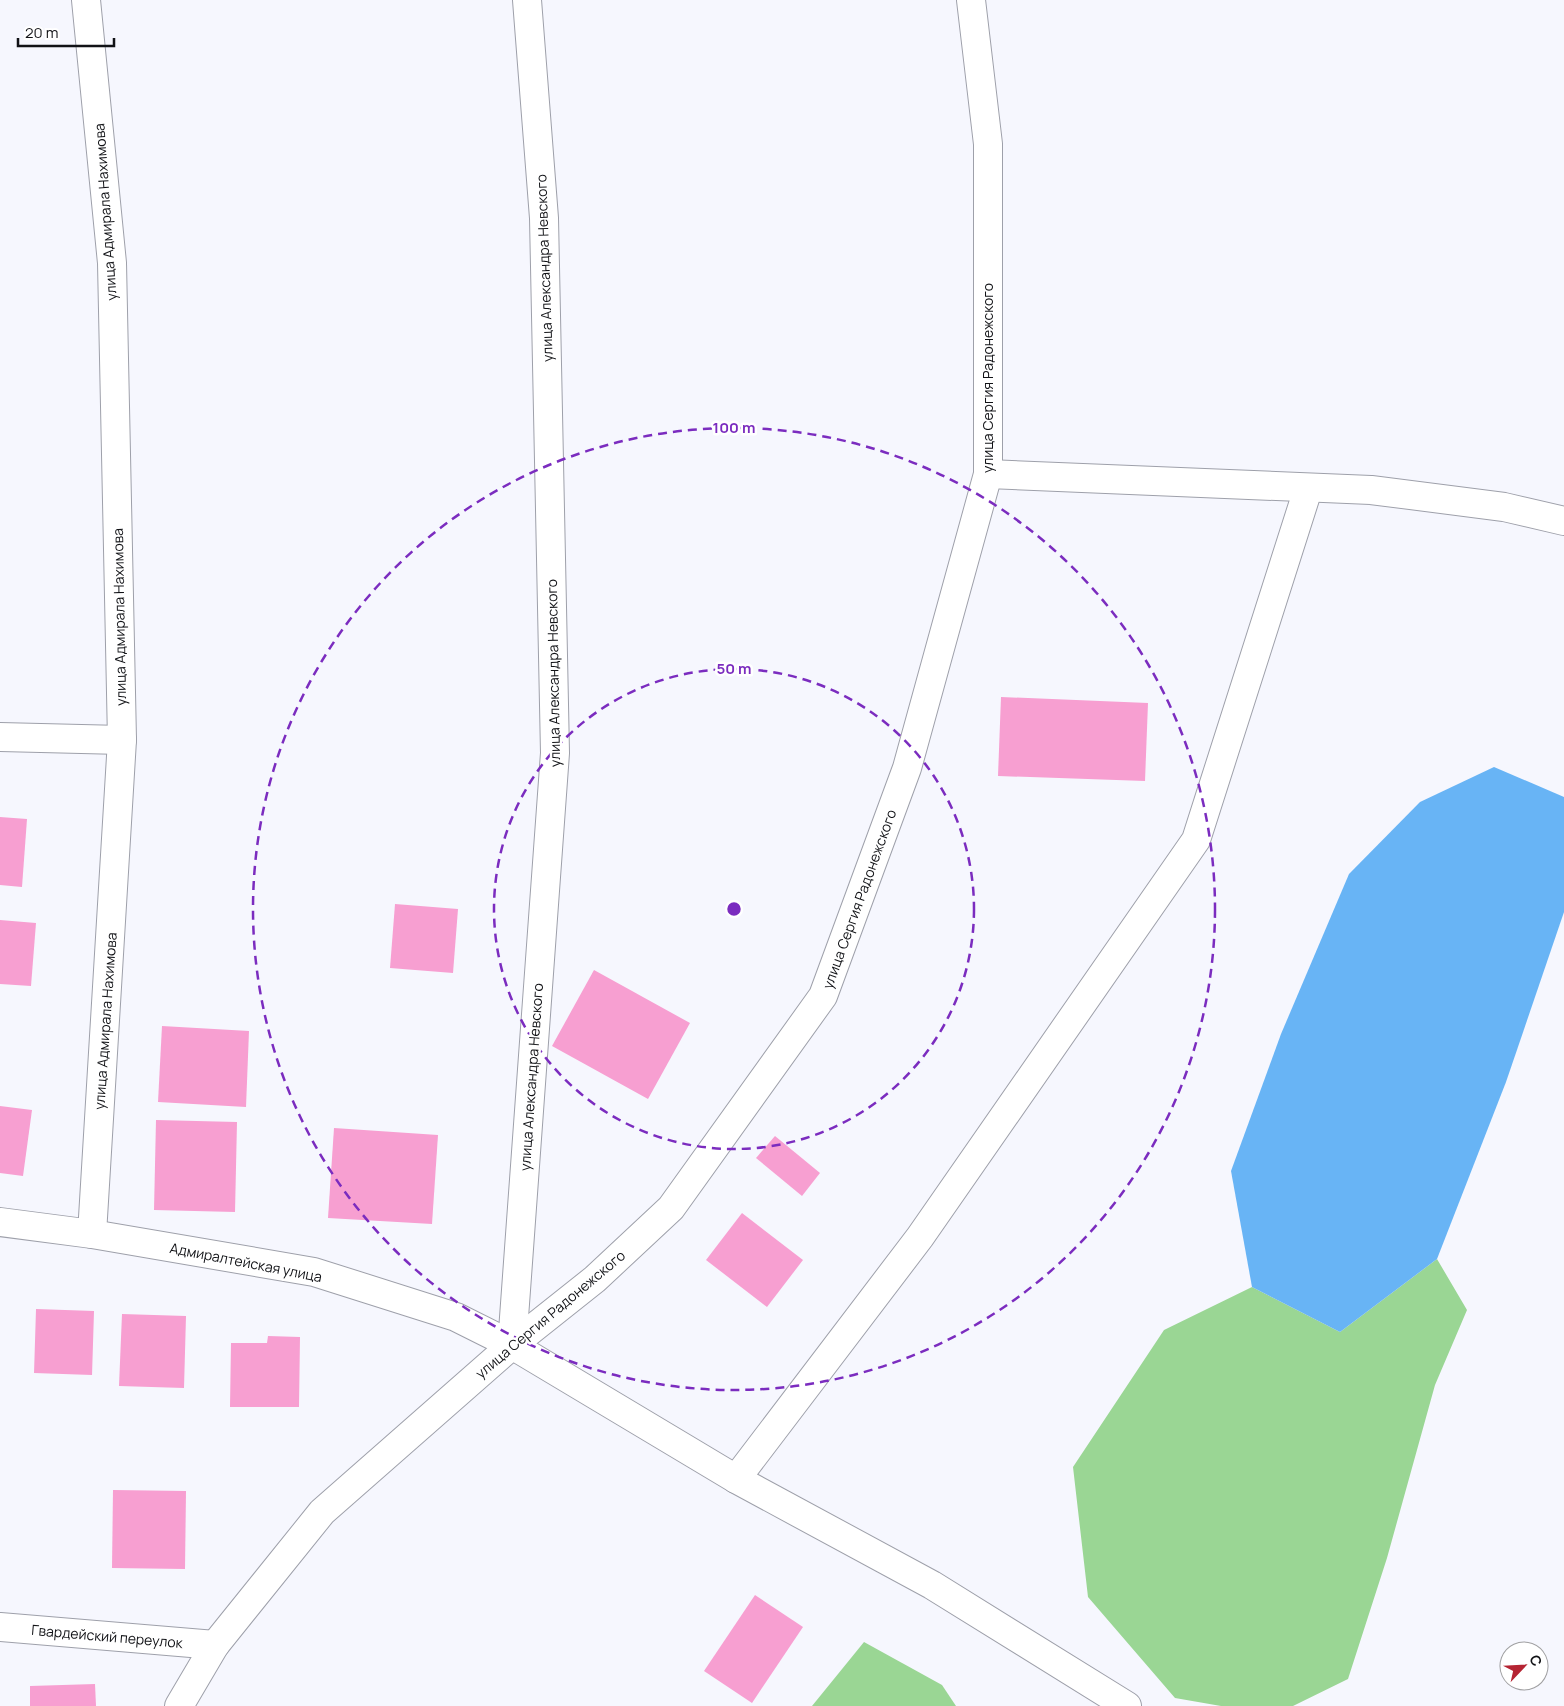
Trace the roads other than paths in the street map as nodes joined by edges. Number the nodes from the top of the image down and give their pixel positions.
1 (86, 0) edge
2 (526, 0) edge
3 (971, 0) edge
4 (988, 474) junction
5 (1308, 489) junction
6 (1564, 521) edge
7 (0, 737) edge
8 (122, 740) junction
9 (0, 1222) edge
10 (92, 1234) junction
11 (512, 1345) junction
12 (736, 1479) junction
13 (0, 1627) edge
14 (215, 1645) junction
15 (179, 1706) edge
16 (1127, 1706) edge

1 - 8 street, улица Адмирала Нахимова
2 - 11 street, улица Александра Невского
3 - 4 street, улица Сергия Радонежского
4 - 5 street
4 - 11 street, улица Сергия Радонежского
5 - 6 street
5 - 12 street
7 - 8 street
8 - 10 street, улица Адмирала Нахимова
9 - 10 street, Адмиралтейская улица
10 - 11 street, Адмиралтейская улица
11 - 12 street, Адмиралтейская улица
11 - 14 street, улица Сергия Радонежского
12 - 16 street, Адмиралтейская улица
13 - 14 street, Гвардейский переулок
14 - 15 street, улица Сергия Радонежского

